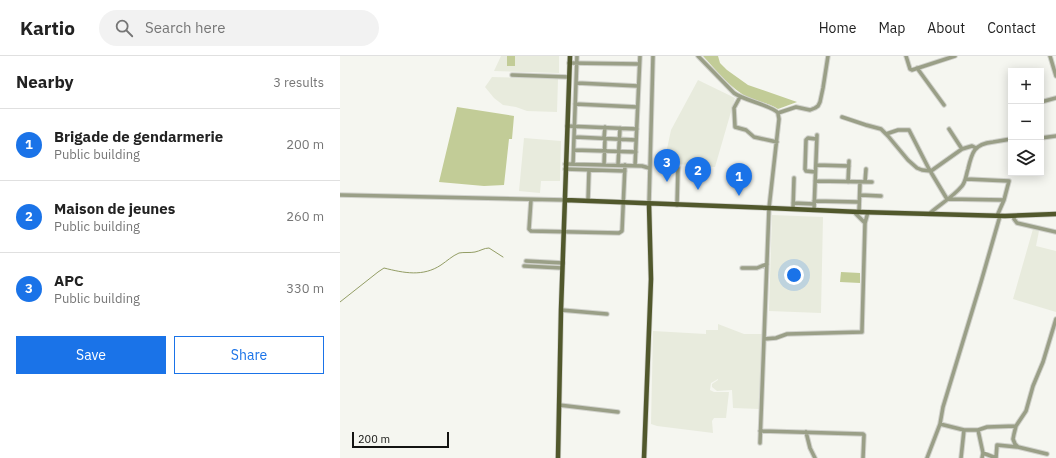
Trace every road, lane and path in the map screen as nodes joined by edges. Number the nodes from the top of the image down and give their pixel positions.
1 (570, 56) edge
2 (577, 56) edge
3 (640, 56) edge
4 (654, 56) edge
5 (698, 56) edge
6 (828, 56) edge
7 (955, 56) edge
8 (1050, 56) edge
9 (904, 57) edge
10 (569, 63) junction
11 (577, 63) junction
12 (640, 64) junction
13 (917, 68) junction
14 (1055, 69) edge
15 (512, 75) dead end
16 (1056, 76) edge
17 (569, 77) junction
18 (577, 83) junction
19 (638, 86) junction
20 (740, 97) junction
21 (1056, 98) edge
22 (1044, 101) edge
23 (575, 104) junction
24 (944, 105) dead end
25 (638, 107) junction
26 (778, 113) junction
27 (842, 117) dead end
28 (567, 126) junction
29 (575, 126) junction
30 (605, 127) junction
31 (620, 128) junction
32 (637, 129) junction
33 (948, 129) dead end
34 (886, 134) junction
35 (1056, 136) edge
36 (574, 137) junction
37 (605, 138) junction
38 (1044, 138) edge
39 (620, 139) junction
40 (1008, 139) edge
41 (636, 140) junction
42 (777, 142) junction
43 (978, 147) junction
44 (962, 149) junction
45 (574, 150) junction
46 (605, 151) junction
47 (619, 152) junction
48 (636, 152) junction
49 (849, 160) dead end
50 (573, 164) junction
51 (604, 165) junction
52 (618, 165) junction
53 (625, 165) junction
54 (816, 165) junction
55 (635, 166) junction
56 (849, 166) junction
57 (565, 167) junction
58 (649, 168) junction
59 (678, 168) dead end
60 (866, 169) dead end
61 (589, 170) junction
62 (625, 171) junction
63 (931, 171) junction
64 (815, 172) junction
65 (794, 178) dead end
66 (966, 179) junction
67 (815, 181) junction
68 (848, 182) junction
69 (860, 182) junction
70 (866, 182) junction
71 (872, 182) dead end
72 (340, 194) edge
73 (860, 195) junction
74 (881, 196) dead end
75 (947, 199) junction
76 (531, 200) junction
77 (565, 200) junction
78 (1004, 200) junction
79 (588, 201) junction
80 (814, 202) junction
81 (859, 202) junction
82 (623, 203) junction
83 (793, 203) junction
84 (649, 204) junction
85 (677, 205) junction
86 (769, 208) junction
87 (793, 209) junction
88 (814, 210) junction
89 (856, 212) junction
90 (868, 212) junction
91 (929, 214) junction
92 (1056, 214) edge
93 (998, 216) junction
94 (1014, 216) junction
95 (865, 223) junction
96 (564, 232) junction
97 (1056, 232) edge
98 (526, 261) dead end
99 (767, 264) junction
100 (524, 266) dead end
101 (563, 266) junction
102 (742, 268) dead end
103 (561, 310) junction
104 (606, 314) dead end
105 (1056, 320) edge
106 (764, 339) junction
107 (559, 405) junction
108 (618, 412) dead end
109 (940, 424) junction
110 (1016, 426) junction
111 (760, 430) junction
112 (964, 430) junction
113 (978, 430) junction
114 (806, 432) junction
115 (760, 443) dead end
116 (1018, 447) junction
117 (983, 453) junction
118 (1046, 454) dead end
119 (558, 458) edge
120 (644, 458) edge
121 (815, 458) edge
122 (863, 458) edge
123 (926, 458) edge
124 (961, 458) edge
125 (982, 458) edge
126 (996, 458) edge

1 - 10 main road
2 - 11 street
3 - 12 street
4 - 58 street
5 - 20 street
6 - 26 street
7 - 13 street
8 - 14 street
9 - 13 street
10 - 11 street
10 - 17 main road
11 - 12 street
11 - 18 street
12 - 19 street
13 - 24 street
14 - 16 street
15 - 17 street
17 - 28 main road
18 - 19 street
18 - 23 street
19 - 25 street
20 - 26 street
20 - 42 street
21 - 22 street
23 - 25 street
23 - 29 street
25 - 32 street
26 - 42 street
27 - 34 street
28 - 29 street
28 - 57 main road
29 - 30 street
29 - 36 street
30 - 31 street
30 - 37 street
31 - 32 street
31 - 39 street
32 - 41 street
33 - 44 street
34 - 63 street
34 - 63 street
35 - 38 street
36 - 37 street
36 - 45 street
37 - 39 street
37 - 46 street
39 - 41 street
39 - 47 street
40 - 43 street
41 - 48 street
42 - 86 street
43 - 44 street
43 - 66 street
44 - 63 street
45 - 46 street
45 - 50 street
46 - 47 street
46 - 51 street
47 - 48 street
47 - 52 street
48 - 55 street
49 - 56 street
50 - 51 street
50 - 57 street
51 - 52 street
52 - 53 street
53 - 55 street
53 - 62 street
54 - 56 street
54 - 64 street
54 - 64 street
55 - 58 street
56 - 68 street
57 - 61 street
57 - 77 main road
58 - 84 street
59 - 85 street
60 - 70 street
61 - 62 street
61 - 79 street
62 - 82 street
63 - 75 street
64 - 67 street
65 - 83 street
66 - 75 street
66 - 78 street
67 - 68 street
67 - 80 street
68 - 69 street
69 - 70 street
69 - 73 street
70 - 71 street
72 - 76 street
73 - 74 street
73 - 81 street
75 - 78 street
75 - 91 street
76 - 77 street
76 - 96 street
77 - 79 main road
77 - 96 main road
78 - 93 street
79 - 82 main road
80 - 81 street
80 - 83 street
80 - 88 street
81 - 89 street
82 - 84 main road
82 - 96 street
83 - 87 street
84 - 85 main road
84 - 120 main road
85 - 86 main road
86 - 87 main road
86 - 99 street
87 - 88 main road
88 - 89 main road
89 - 90 main road
89 - 95 street
90 - 91 main road
90 - 95 street
91 - 93 main road
92 - 94 main road
93 - 94 main road
93 - 109 street
94 - 97 street
95 - 106 street
96 - 101 main road
98 - 101 street
99 - 102 street
99 - 106 street
100 - 101 street
101 - 103 main road
103 - 104 street
103 - 107 main road
105 - 110 street
106 - 111 street
107 - 108 street
107 - 119 main road
109 - 112 street
109 - 123 street
110 - 113 street
110 - 116 street
111 - 114 street
111 - 115 street
112 - 113 street
112 - 124 street
113 - 117 street
114 - 121 street
114 - 122 street
116 - 118 street
116 - 126 street
117 - 125 street
117 - 126 street

